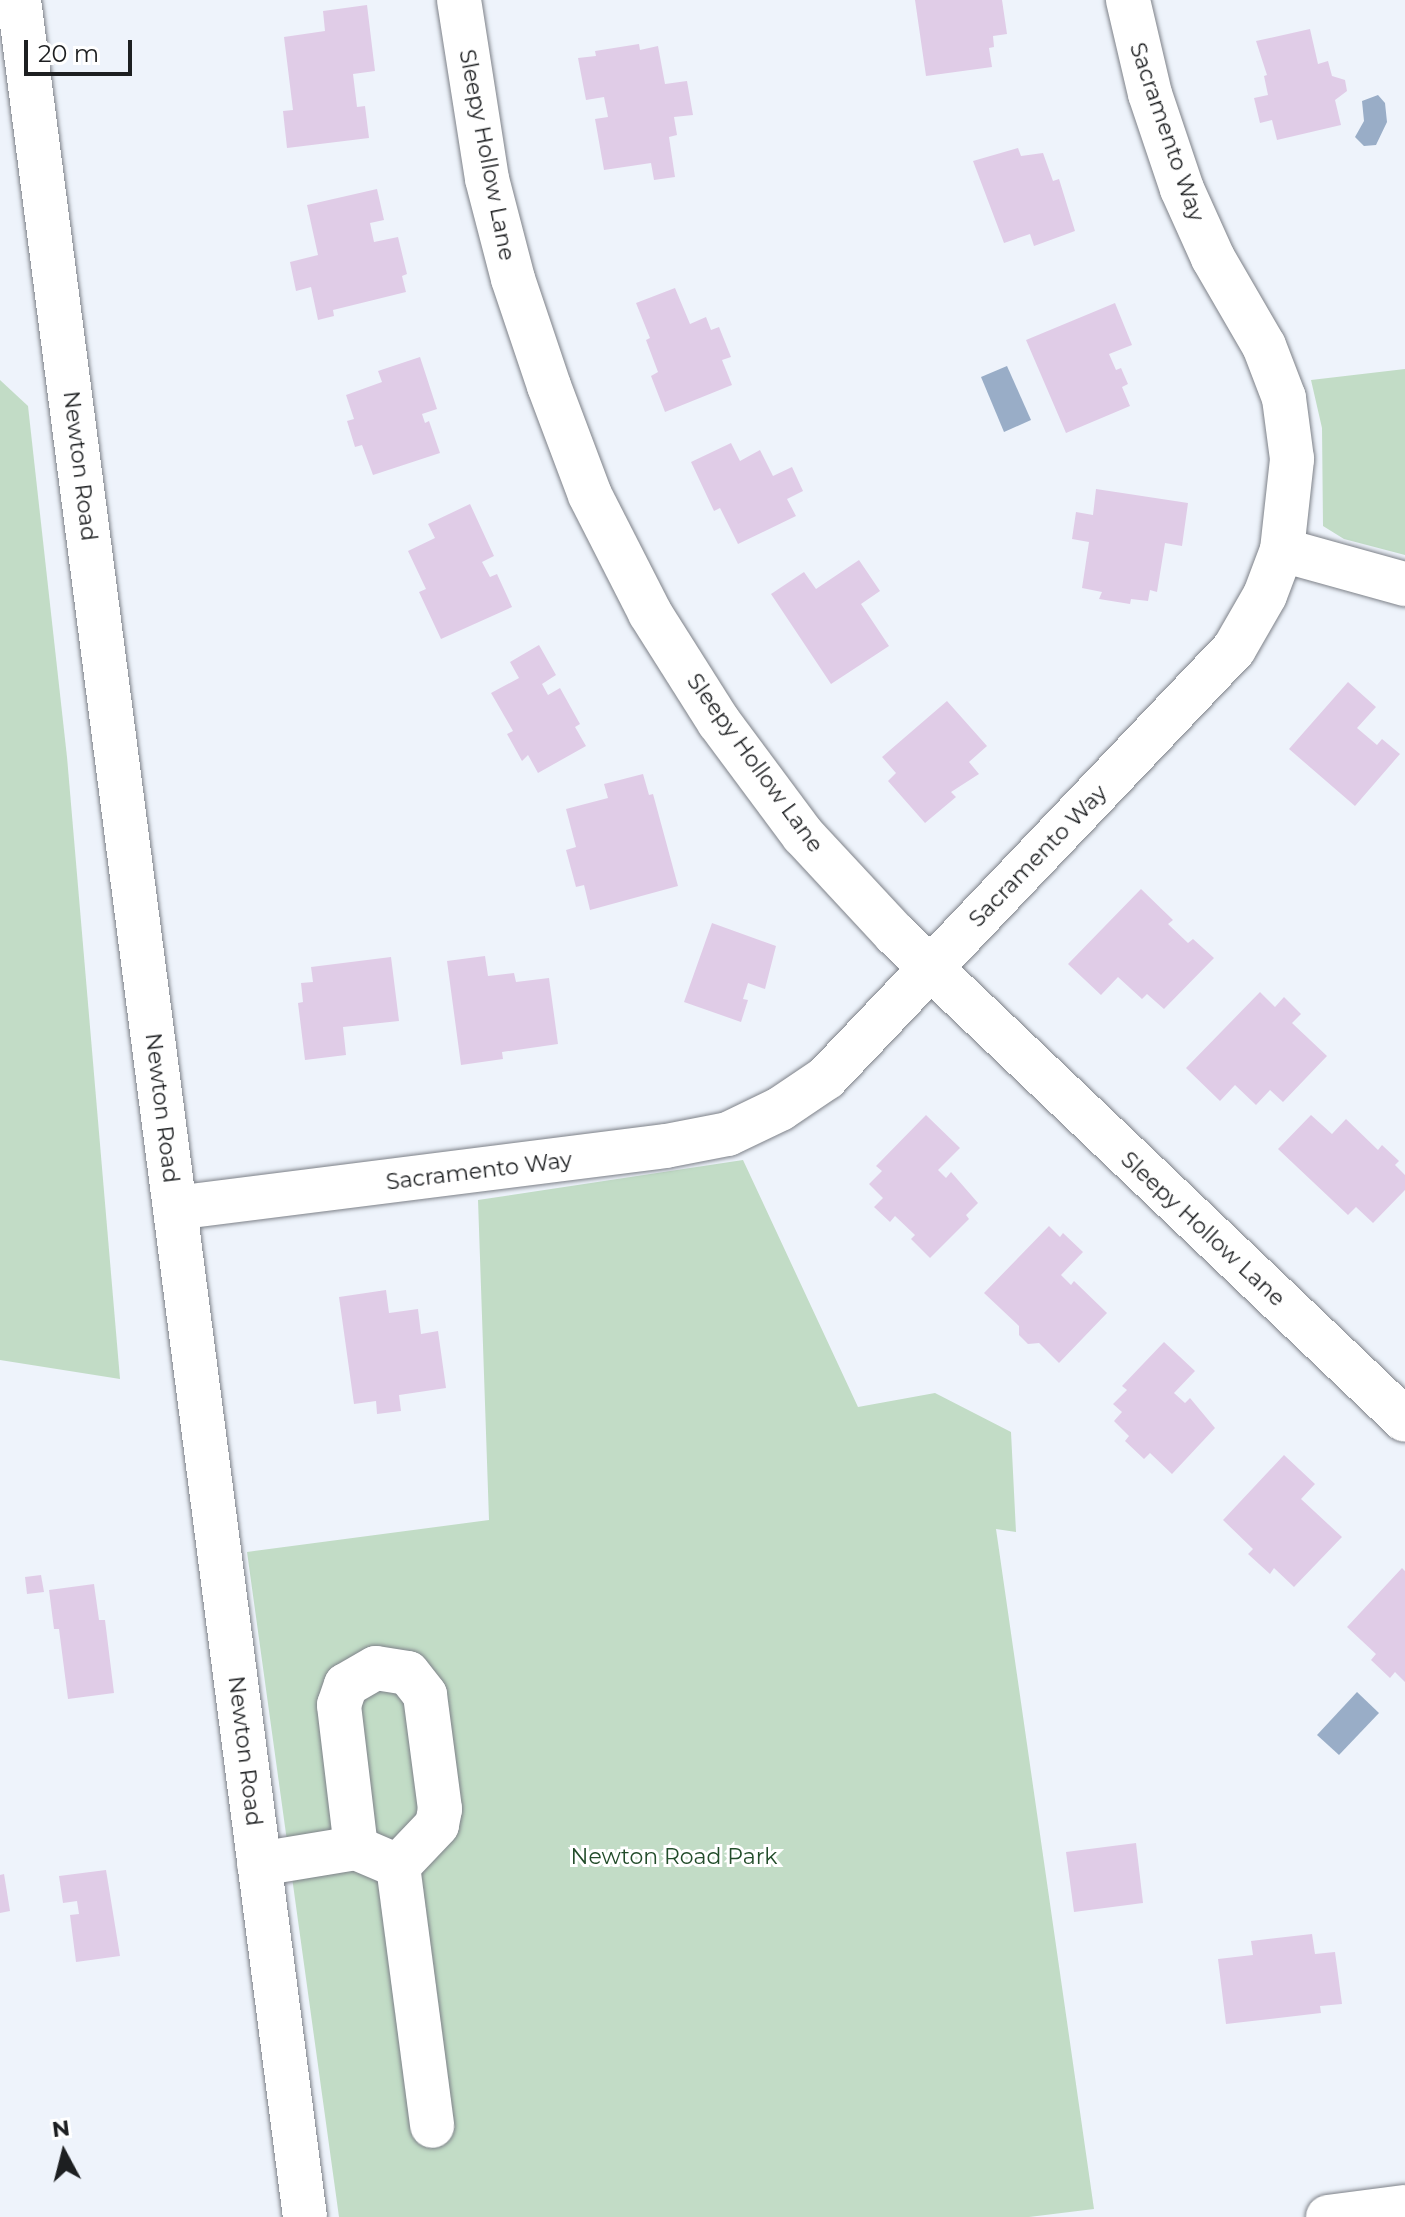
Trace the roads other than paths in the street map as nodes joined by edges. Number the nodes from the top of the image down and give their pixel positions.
1 (19, 0) edge
2 (459, 0) edge
3 (1128, 0) edge
4 (1282, 550) junction
5 (1405, 584) edge
6 (932, 970) junction
7 (175, 1208) junction
8 (1405, 1420) edge
9 (356, 1848) junction
10 (259, 1864) junction
11 (398, 1866) junction
12 (432, 2126) dead end
13 (1405, 2207) edge
14 (305, 2217) edge
15 (1328, 2217) edge

1 - 7 street, Newton Road
2 - 6 street, Sleepy Hollow Lane
3 - 4 street, Sacramento Way
4 - 5 street
4 - 6 street, Sacramento Way
6 - 7 street, Sacramento Way
6 - 8 street, Sleepy Hollow Lane
7 - 10 street, Newton Road
9 - 10 street
9 - 11 street
9 - 11 street
10 - 14 street, Newton Road
11 - 12 street
13 - 15 street

